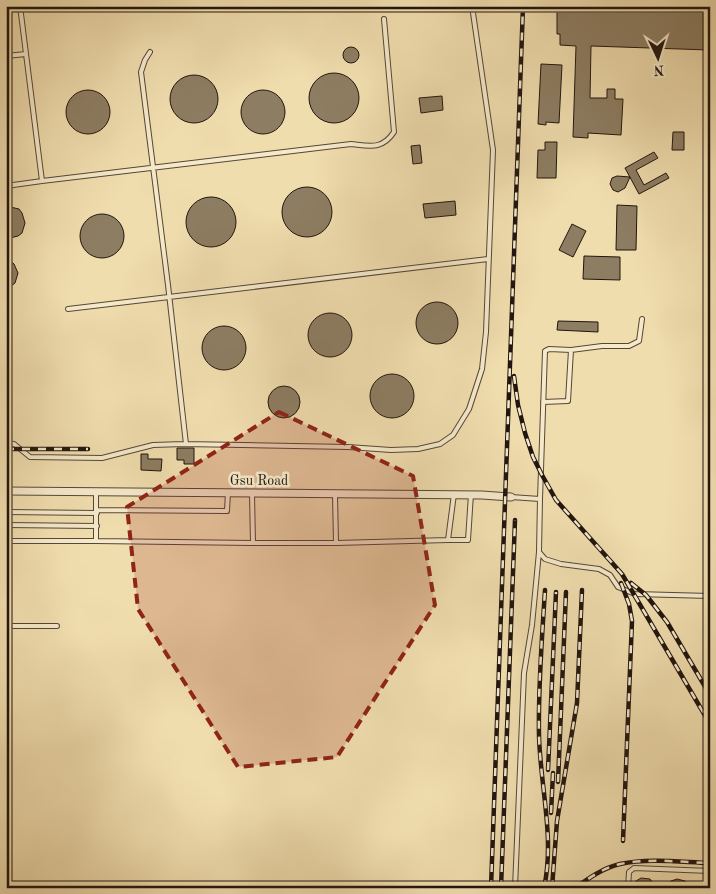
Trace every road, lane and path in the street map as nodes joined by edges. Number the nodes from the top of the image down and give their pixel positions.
1 (20, 6) edge
2 (472, 6) edge
3 (384, 19) dead end
4 (150, 52) dead end
5 (26, 54) junction
6 (6, 56) edge
7 (153, 168) junction
8 (42, 181) junction
9 (6, 186) edge
10 (488, 259) junction
11 (170, 297) junction
12 (68, 309) dead end
13 (642, 319) dead end
14 (571, 350) junction
15 (544, 402) junction
16 (6, 444) edge
17 (186, 444) junction
18 (6, 491) edge
19 (96, 492) junction
20 (228, 492) junction
21 (252, 493) junction
22 (335, 493) junction
23 (454, 494) junction
24 (472, 494) junction
25 (510, 497) joint
26 (540, 500) junction
27 (97, 511) junction
28 (6, 512) edge
29 (6, 525) edge
30 (96, 526) junction
31 (448, 540) junction
32 (6, 541) edge
33 (97, 541) junction
34 (253, 543) junction
35 (336, 543) junction
36 (539, 552) junction
37 (710, 596) edge
38 (6, 626) edge
39 (57, 626) dead end
40 (710, 871) edge
41 (515, 888) edge
42 (628, 888) edge

1 - 5 lane
2 - 10 lane
3 - 7 lane
4 - 7 lane
5 - 6 lane
5 - 8 lane
7 - 8 lane
7 - 11 lane
8 - 9 lane
10 - 11 lane
10 - 17 lane
11 - 12 lane
11 - 17 lane
13 - 14 lane
14 - 15 lane
14 - 15 lane
15 - 26 lane
16 - 17 lane
18 - 19 street, Gsu Road
19 - 20 street, Gsu Road
19 - 27 lane
20 - 21 street, Gsu Road
20 - 27 lane
21 - 22 street, Gsu Road
21 - 34 lane
22 - 23 street, Gsu Road
22 - 35 lane
23 - 24 street, Gsu Road
23 - 31 lane
24 - 25 street, Gsu Road
24 - 31 lane
25 - 26 lane
26 - 36 lane
27 - 28 lane
27 - 30 lane
29 - 30 lane
30 - 33 lane
31 - 35 lane
32 - 33 lane
33 - 34 lane
34 - 35 lane
36 - 37 lane
36 - 41 lane
38 - 39 lane
40 - 42 lane

